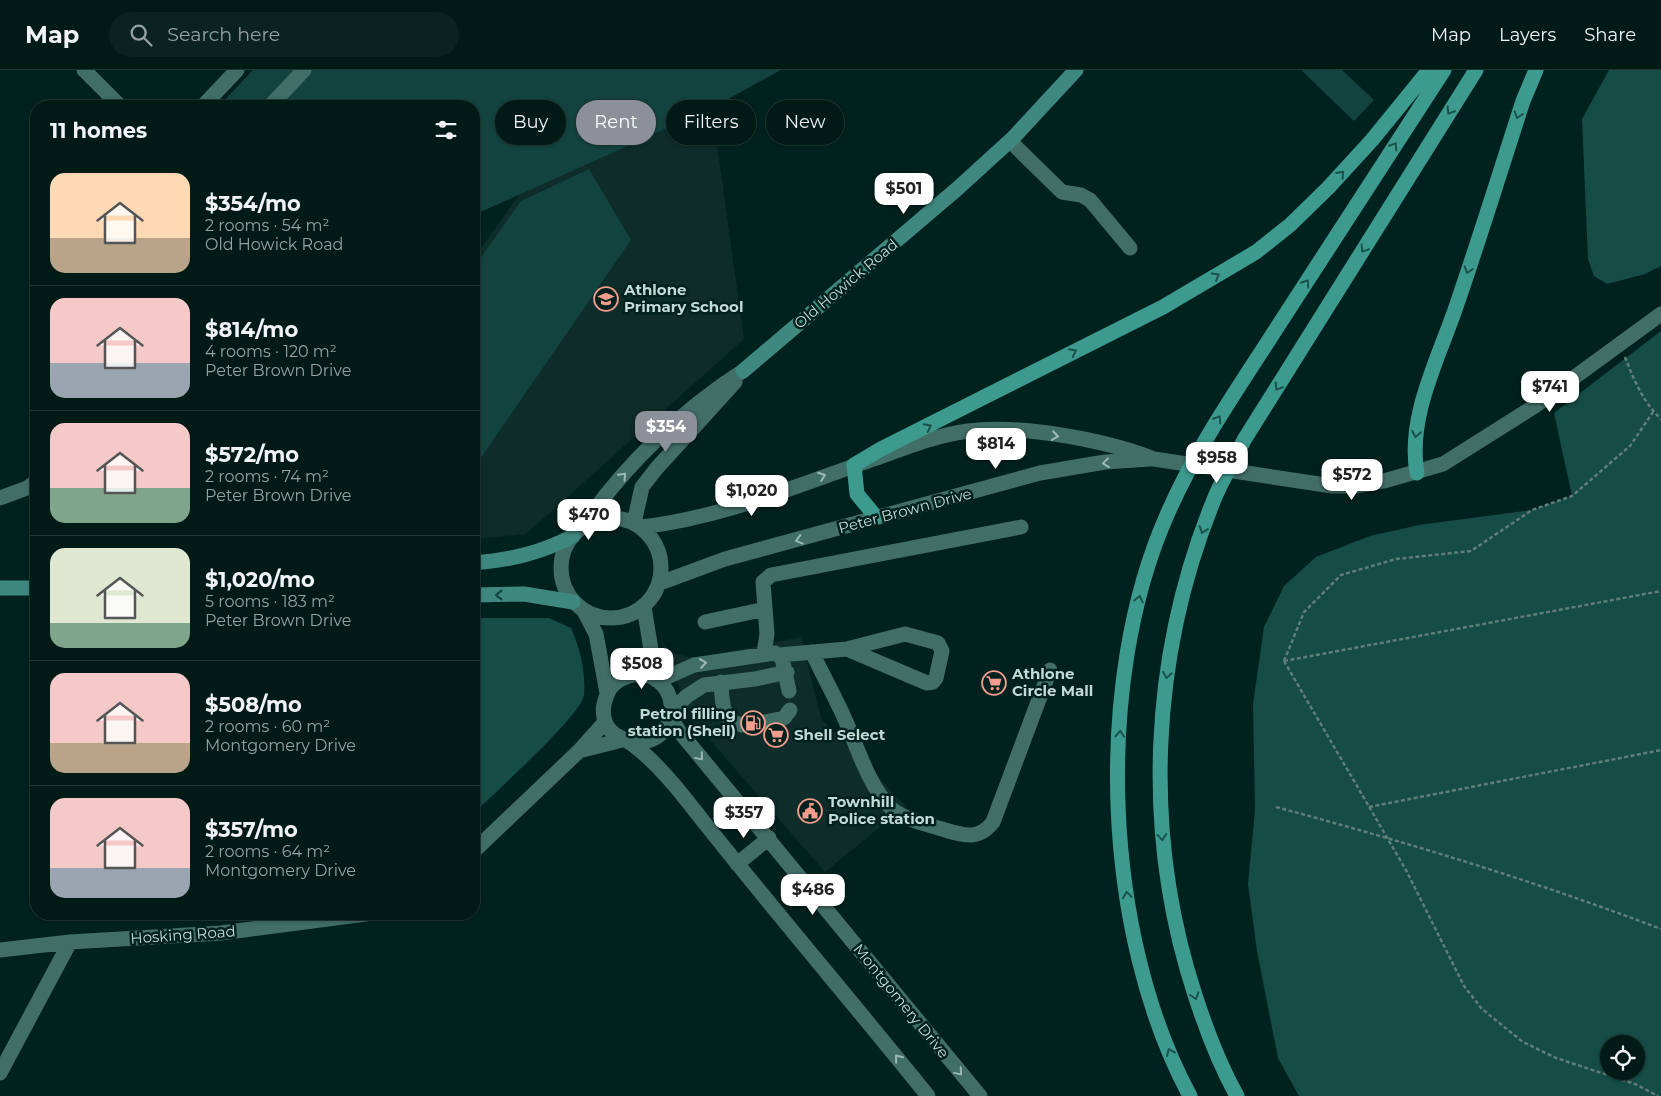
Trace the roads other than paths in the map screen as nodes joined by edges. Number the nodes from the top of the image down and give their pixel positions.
1 (84, 70) edge
2 (237, 70) edge
3 (304, 70) edge
4 (1076, 70) edge
5 (1429, 70) edge
6 (1444, 70) edge
7 (1476, 70) edge
8 (1536, 70) edge
9 (114, 100) edge
10 (209, 100) edge
11 (276, 100) edge
12 (1010, 141) junction
13 (1130, 248) dead end
14 (1661, 314) edge
15 (743, 371) junction
16 (1154, 459) junction
17 (854, 466) junction
18 (1417, 473) junction
19 (30, 486) edge
20 (0, 498) edge
21 (876, 517) junction
22 (638, 525) junction
23 (1021, 528) dead end
24 (577, 532) junction
25 (480, 563) edge
26 (660, 583) junction
27 (0, 588) edge
28 (30, 588) edge
29 (480, 595) edge
30 (578, 606) junction
31 (644, 607) junction
32 (765, 609) junction
33 (705, 622) dead end
34 (847, 649) junction
35 (812, 652) junction
36 (772, 654) junction
37 (1050, 670) dead end
38 (787, 672) junction
39 (657, 680) junction
40 (720, 682) junction
41 (788, 691) dead end
42 (607, 693) junction
43 (790, 710) dead end
44 (672, 714) junction
45 (605, 722) junction
46 (765, 722) tunnel mouth
47 (742, 725) dead end
48 (626, 742) junction
49 (579, 751) junction
50 (769, 838) junction
51 (480, 846) edge
52 (737, 864) junction
53 (320, 920) edge
54 (70, 942) junction
55 (0, 950) edge
56 (0, 1073) edge
57 (928, 1096) edge
58 (980, 1096) edge
59 (1190, 1096) edge
60 (1237, 1096) edge

1 - 9 street
2 - 10 street
3 - 11 street
4 - 12 main road, Old Howick Road
17 -> 5 highway
59 -> 6 highway
7 -> 60 highway
8 -> 18 highway
12 - 13 street
12 - 15 main road, Old Howick Road
14 - 18 street, Peter Brown Drive
15 - 22 street, Old Howick Road
24 -> 15 street, Old Howick Road
17 -> 16 street, Peter Brown Drive
16 - 18 street, Peter Brown Drive
16 -> 21 street, Peter Brown Drive
17 - 21 highway
22 -> 17 street, Peter Brown Drive
19 - 20 street
21 -> 26 street, Peter Brown Drive
22 - 24 street
22 - 26 street
23 - 32 street
24 - 25 main road
24 - 30 street
26 - 31 street
27 - 28 main road
30 -> 29 main road
30 - 31 street
30 - 42 street
31 - 39 street
32 - 33 street
32 - 36 street
34 - 34 street
34 - 35 street
35 - 36 street
35 - 37 street
36 - 38 street
39 -> 36 street
38 - 40 street
38 - 41 street
39 - 42 street
39 - 44 street
40 - 44 street
40 - 47 street
42 - 45 street
43 - 46 street
44 - 48 street
44 -> 50 street, Montgomery Drive
45 - 48 street
45 - 49 street
48 - 49 street
48 - 52 street
49 - 51 street
50 - 52 street
50 -> 58 street, Montgomery Drive
57 -> 52 street
53 - 54 street, Hosking Road
54 - 55 street, Hosking Road
54 - 56 street

